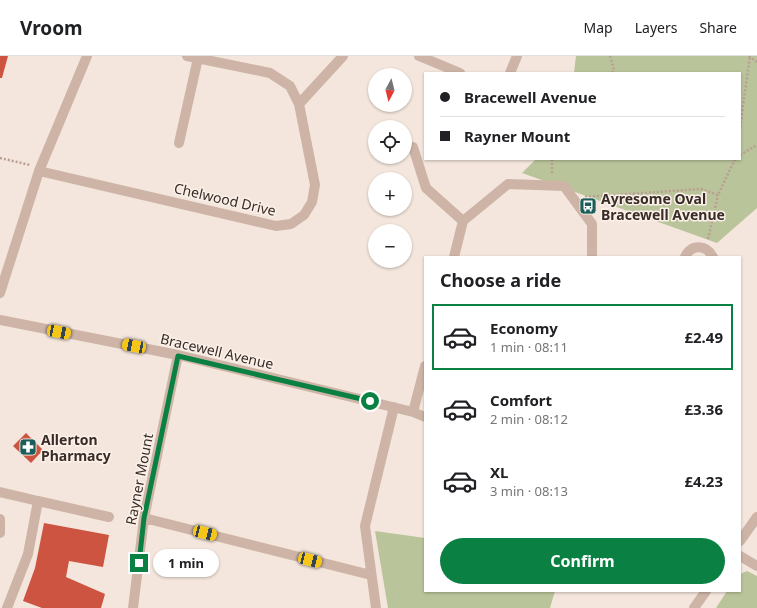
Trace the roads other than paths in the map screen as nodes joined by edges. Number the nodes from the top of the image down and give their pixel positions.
1 (87, 56) edge
2 (188, 56) edge
3 (343, 56) edge
4 (419, 56) edge
5 (517, 56) edge
6 (198, 58) junction
7 (458, 72) edge
8 (510, 72) edge
9 (299, 104) junction
10 (179, 143) dead end
11 (413, 147) dead end
12 (40, 169) junction
13 (463, 221) junction
14 (454, 256) edge
15 (592, 256) edge
16 (686, 256) edge
17 (712, 256) edge
18 (0, 294) edge
19 (0, 320) edge
20 (178, 356) junction
21 (424, 370) edge
22 (394, 407) junction
23 (413, 412) junction
24 (424, 417) edge
25 (0, 492) edge
26 (38, 501) junction
27 (109, 517) dead end
28 (757, 517) edge
29 (144, 518) junction
30 (0, 519) edge
31 (0, 533) edge
32 (741, 540) edge
33 (741, 557) edge
34 (757, 566) edge
35 (371, 575) junction
36 (705, 592) edge
37 (7, 608) edge
38 (133, 608) edge
39 (376, 608) edge
40 (694, 608) edge

1 - 12 street
2 - 6 street, Chelwood Drive
3 - 9 street
4 - 7 street
5 - 8 street
6 - 9 street, Chelwood Drive
6 - 10 street
9 - 12 street, Chelwood Drive
11 - 13 street
12 - 18 street
13 - 14 street
13 - 15 street
16 - 17 street
19 - 20 street, Bracewell Avenue
20 - 22 street, Bracewell Avenue
20 - 29 street, Rayner Mount
21 - 23 street
22 - 23 street, Bracewell Avenue
22 - 35 street
23 - 24 street, Bracewell Avenue
25 - 26 street
26 - 27 street
26 - 37 street
28 - 32 street
29 - 35 street
29 - 38 street, Rayner Mount
30 - 31 street
33 - 34 street
35 - 39 street
36 - 40 street

